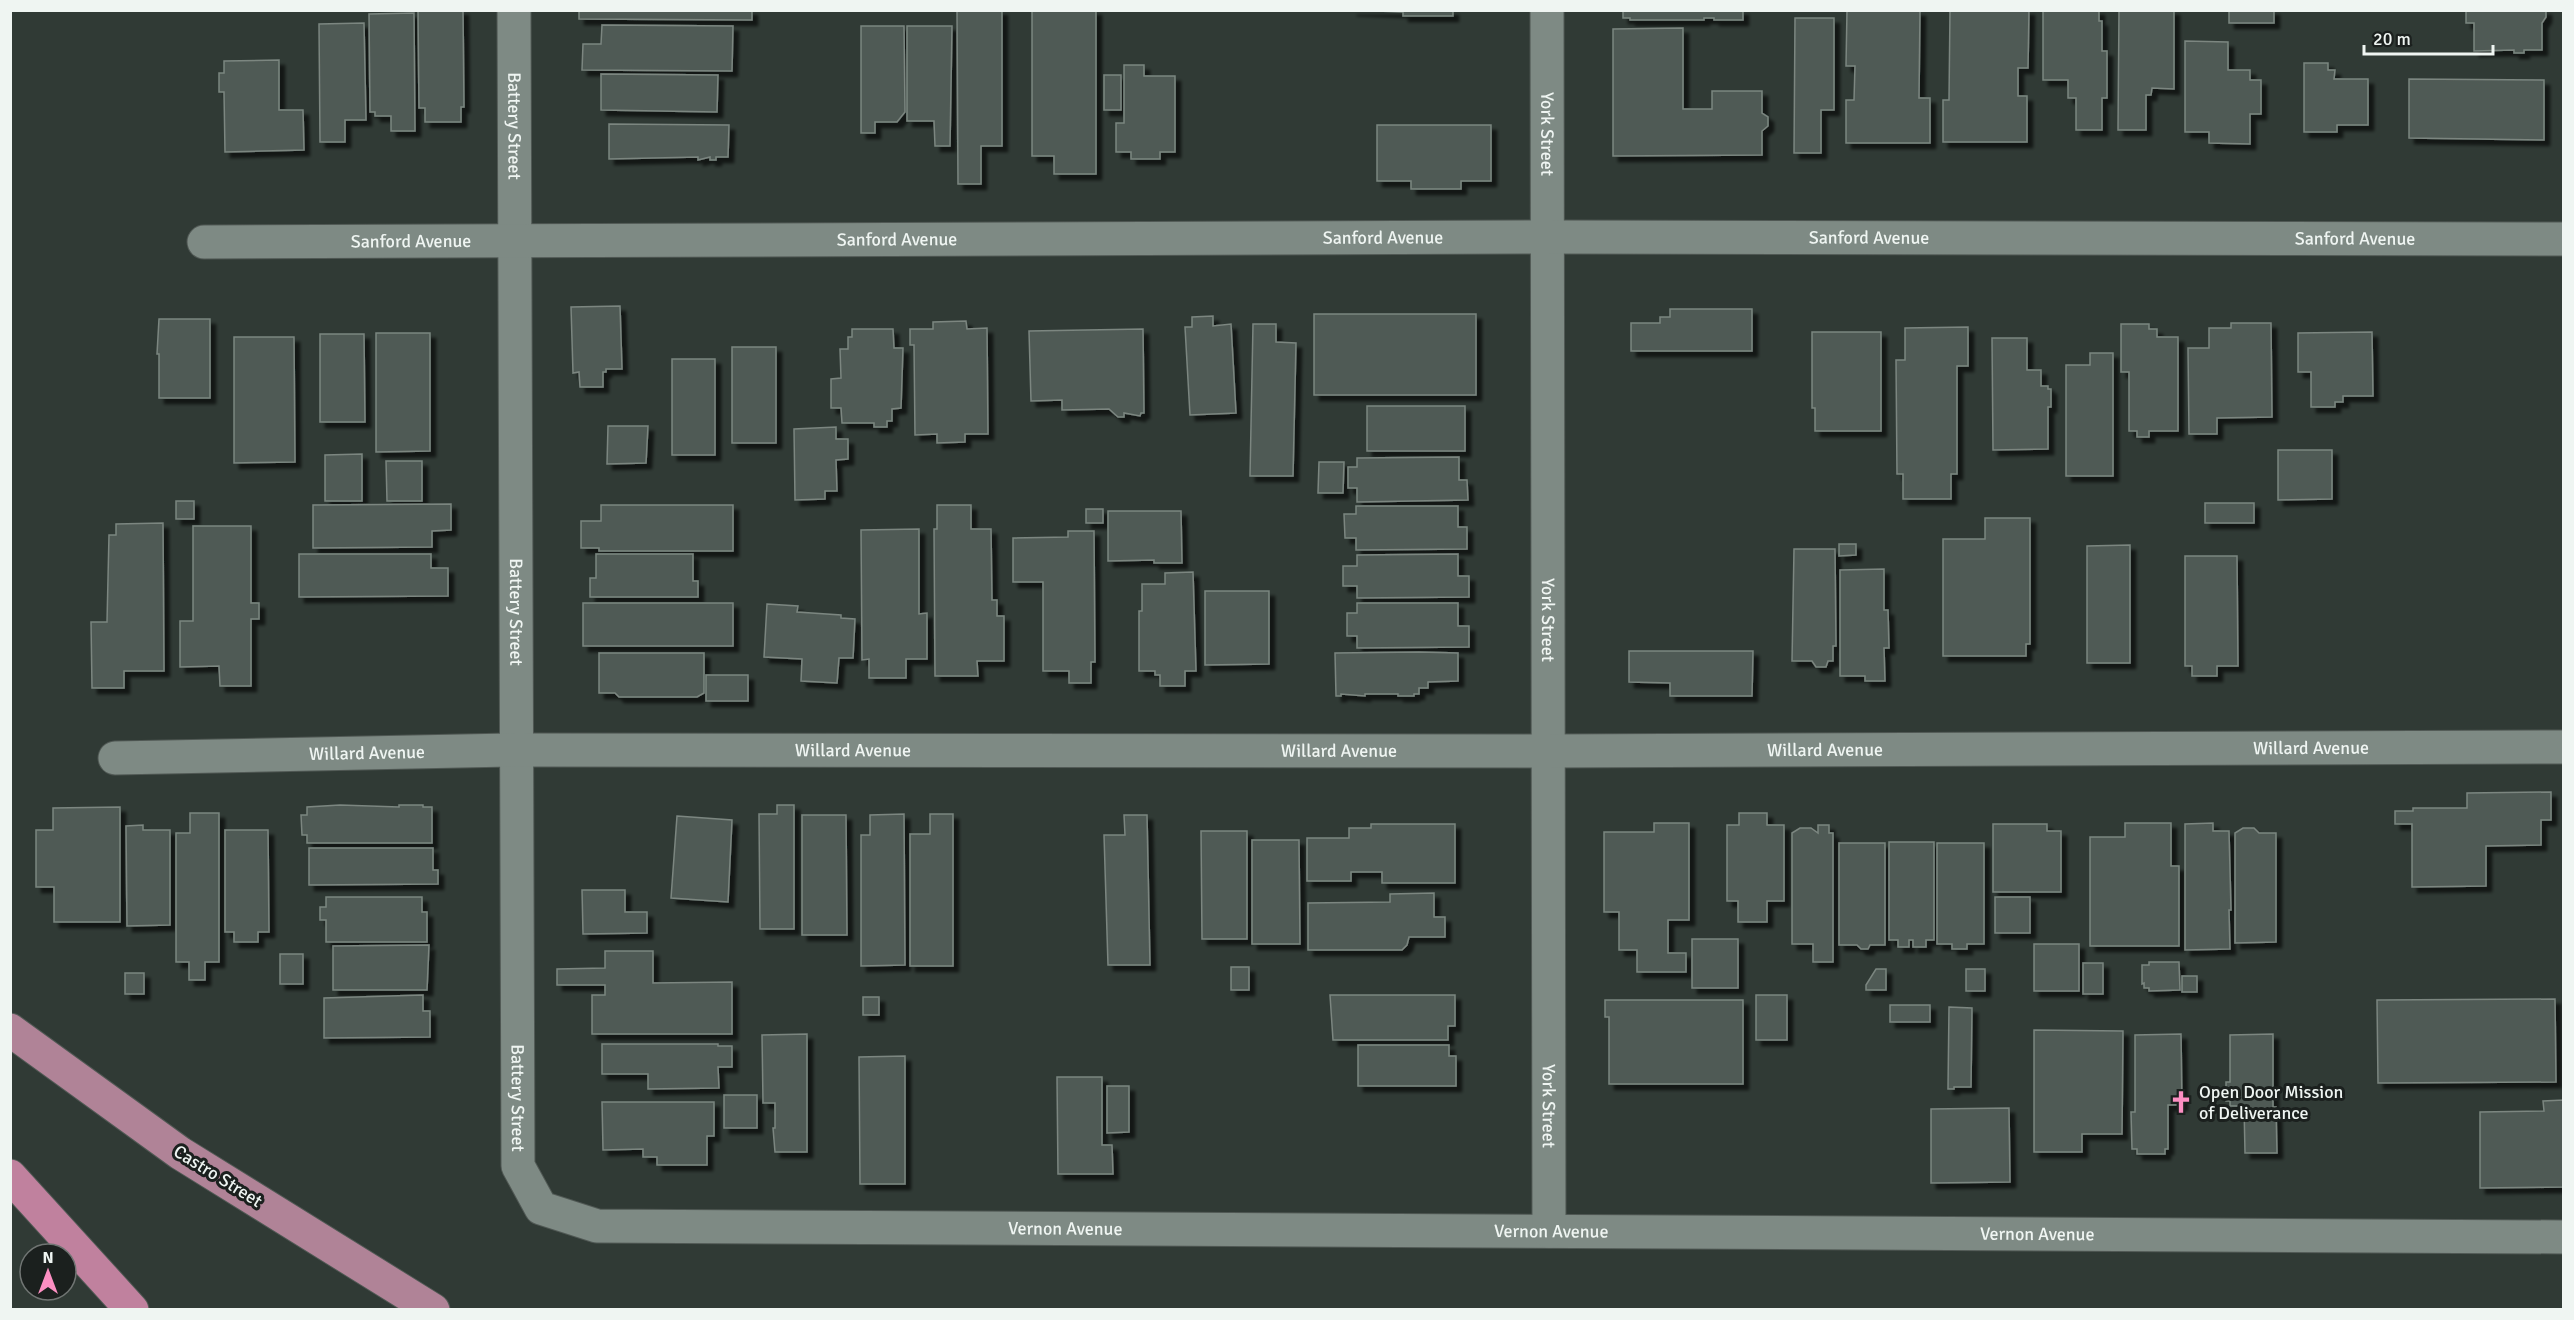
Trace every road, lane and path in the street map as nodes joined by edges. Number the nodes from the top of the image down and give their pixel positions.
1 (514, 10) edge
2 (1547, 10) edge
3 (1548, 237) junction
4 (2564, 239) edge
5 (515, 240) junction
6 (204, 242) dead end
7 (2564, 747) edge
8 (516, 750) junction
9 (1549, 751) junction
10 (115, 758) dead end
11 (10, 1030) edge
12 (10, 1176) edge
13 (541, 1208) joint
14 (1549, 1232) junction
15 (2564, 1237) edge
16 (132, 1310) edge
17 (433, 1310) edge

1 - 5 street, Battery Street
2 - 3 street, York Street
3 - 4 street, Sanford Avenue
3 - 5 street, Sanford Avenue
3 - 9 street, York Street
5 - 6 street, Sanford Avenue
5 - 8 street, Battery Street
7 - 9 street, Willard Avenue
8 - 9 street, Willard Avenue
8 - 10 street, Willard Avenue
8 - 13 street, Battery Street
9 - 14 street, York Street
11 - 17 main road, Castro Street
12 - 16 highway
13 - 14 street, Vernon Avenue
14 - 15 street, Vernon Avenue

